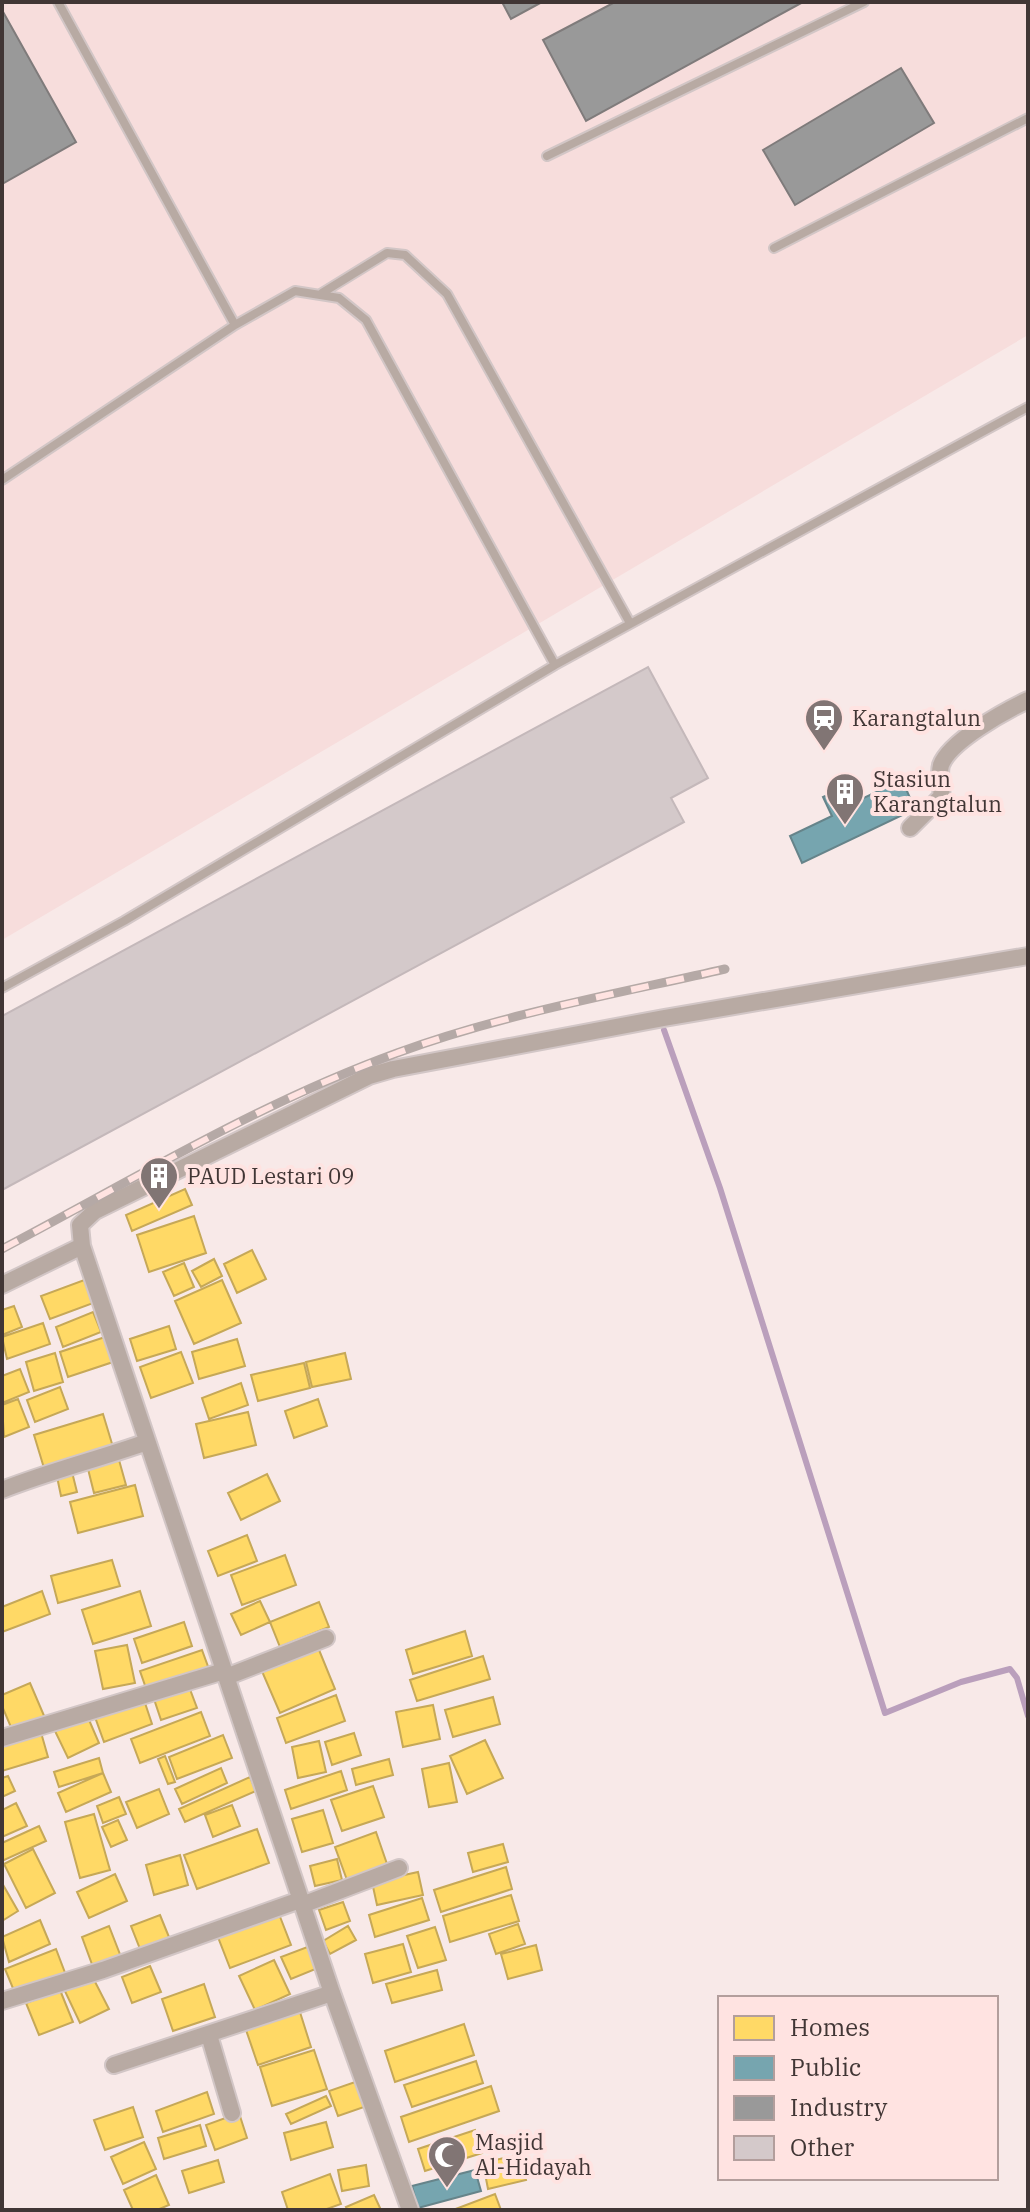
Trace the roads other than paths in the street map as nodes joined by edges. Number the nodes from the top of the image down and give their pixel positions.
1 (58, 2) edge
2 (864, 2) edge
3 (1028, 118) edge
4 (547, 156) dead end
5 (774, 248) dead end
6 (322, 293) junction
7 (235, 325) junction
8 (1028, 407) edge
9 (2, 480) edge
10 (630, 623) junction
11 (555, 665) junction
12 (1028, 700) edge
13 (910, 828) dead end
14 (1028, 956) edge
15 (2, 988) edge
16 (82, 1246) junction
17 (2, 1285) edge
18 (147, 1442) junction
19 (2, 1490) edge
20 (326, 1638) dead end
21 (225, 1674) junction
22 (2, 1738) edge
23 (399, 1868) dead end
24 (301, 1903) junction
25 (332, 1993) junction
26 (2, 2001) edge
27 (209, 2035) junction
28 (114, 2065) dead end
29 (232, 2113) dead end
30 (410, 2210) edge

1 - 7 lane
2 - 4 lane
3 - 5 lane
6 - 7 lane
6 - 10 lane
6 - 11 lane
7 - 9 lane
8 - 10 lane
10 - 11 lane
11 - 15 lane
12 - 13 street
14 - 16 street
16 - 17 street
16 - 18 street
18 - 19 street
18 - 21 street
20 - 21 street
21 - 22 street
21 - 24 street
23 - 24 street
24 - 25 street
24 - 26 street
25 - 27 street
25 - 30 street
27 - 28 street
27 - 29 street

